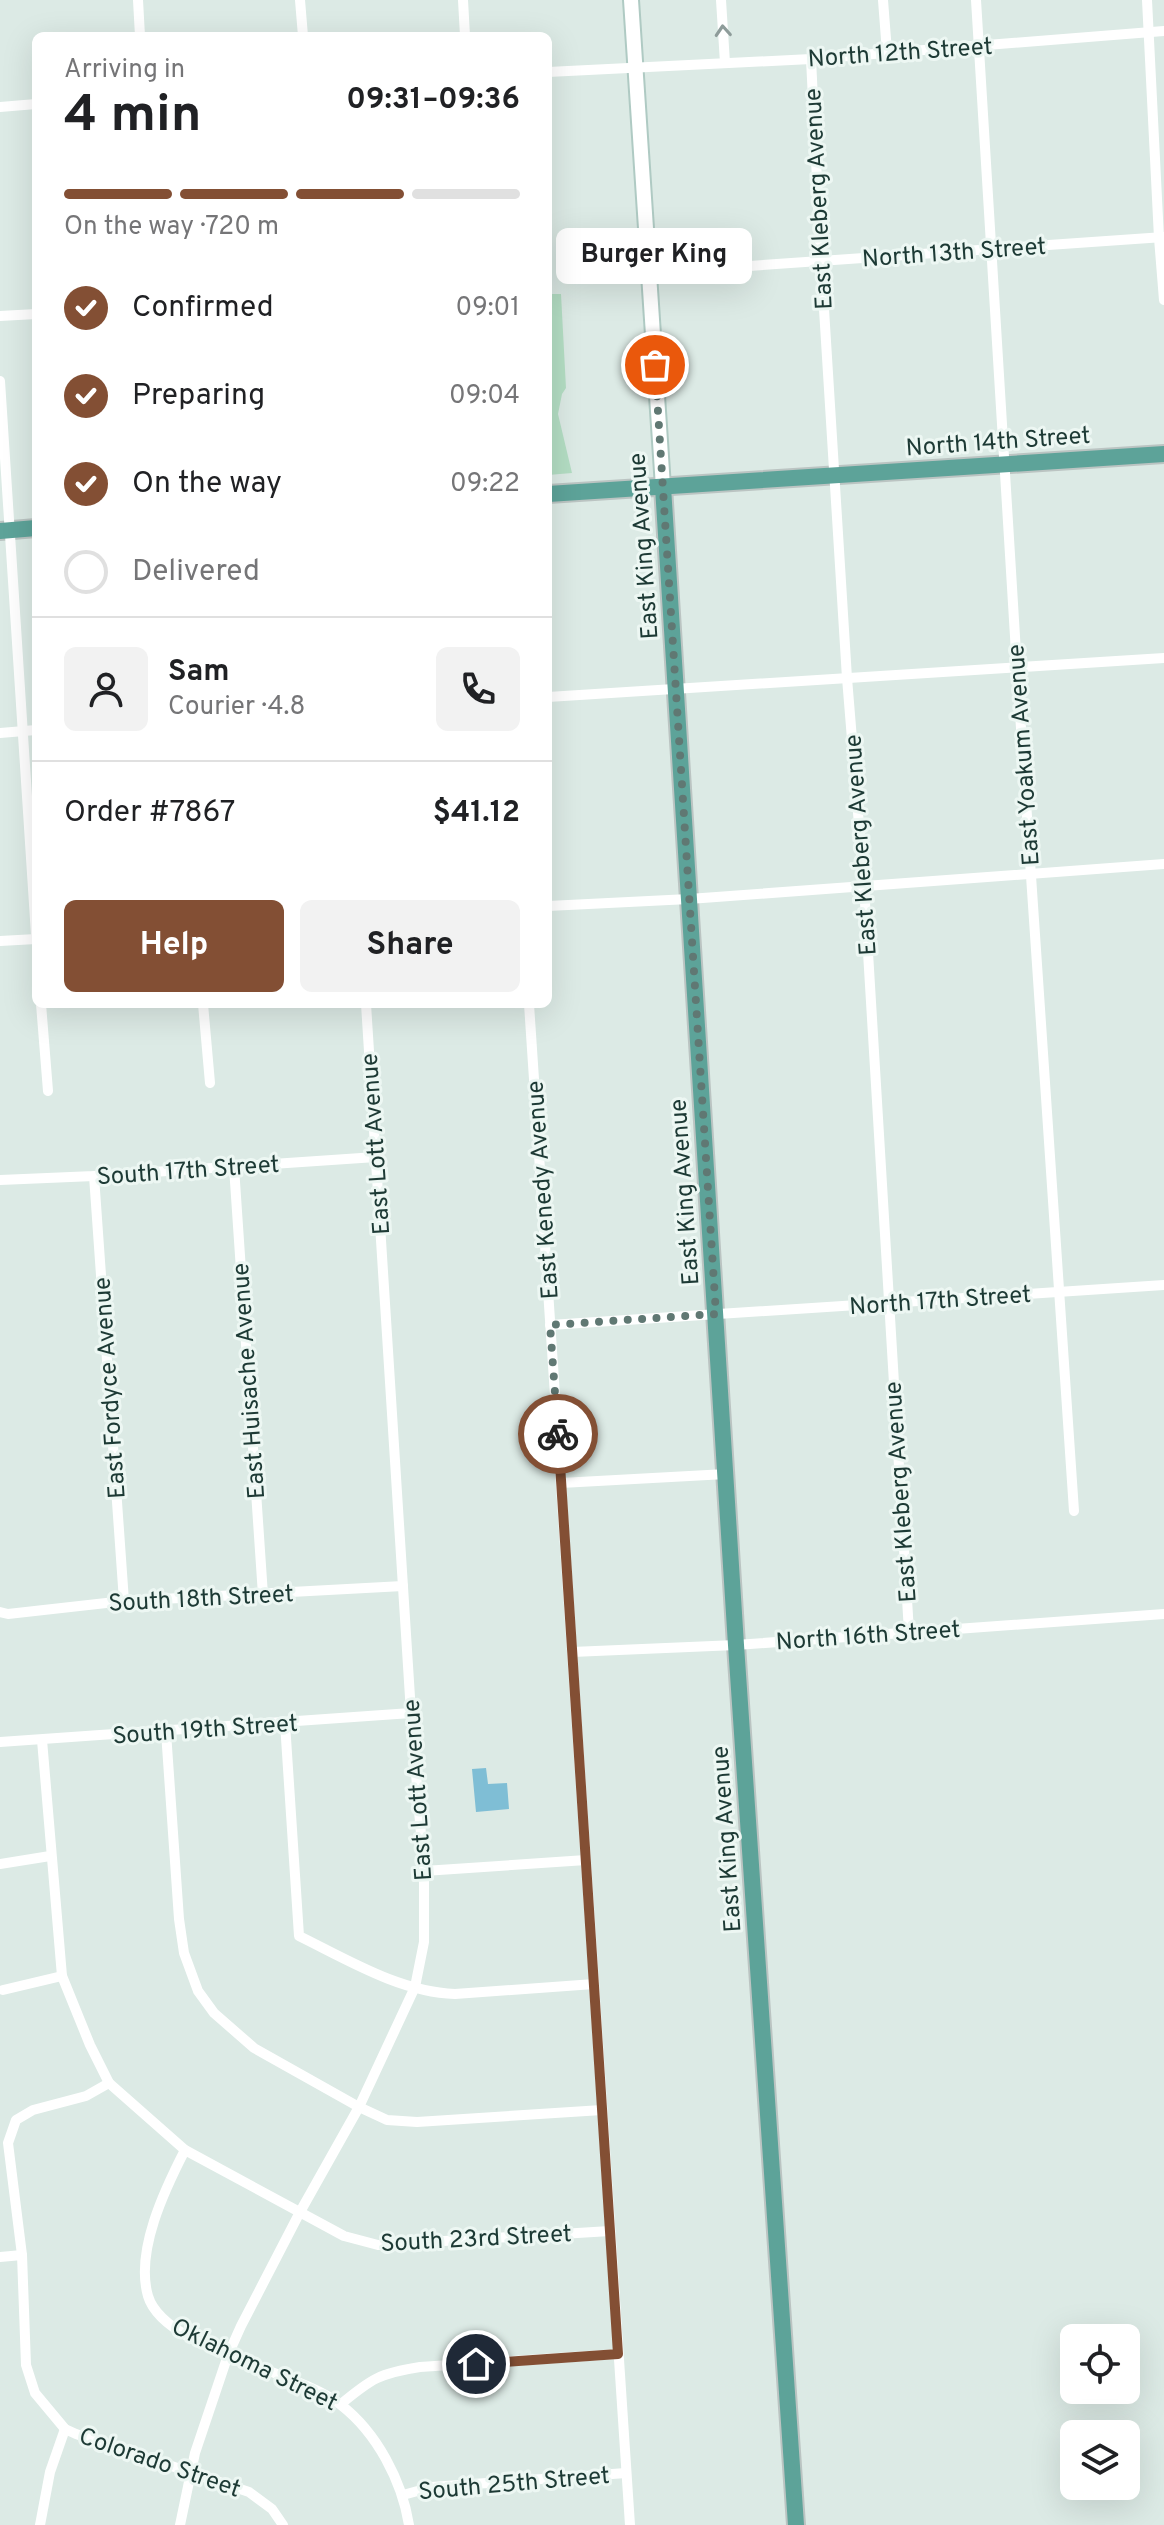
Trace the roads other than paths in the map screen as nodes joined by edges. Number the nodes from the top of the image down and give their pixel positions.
1 (138, 0) edge
2 (300, 0) edge
3 (463, 0) edge
4 (631, 0) edge
5 (721, 0) edge
6 (883, 0) edge
7 (976, 0) edge
8 (1147, 0) edge
9 (1164, 31) edge
10 (140, 32) edge
11 (303, 32) edge
12 (465, 32) edge
13 (1149, 32) junction
14 (979, 46) junction
15 (887, 52) junction
16 (811, 59) junction
17 (725, 63) junction
18 (635, 67) junction
19 (552, 72) edge
20 (32, 104) edge
21 (0, 107) edge
22 (1161, 238) edge
23 (990, 250) junction
24 (821, 261) junction
25 (649, 273) junction
26 (1164, 300) edge
27 (32, 314) edge
28 (0, 316) edge
29 (0, 381) edge
30 (1164, 454) edge
31 (1005, 464) junction
32 (834, 475) junction
33 (663, 487) junction
34 (552, 494) edge
35 (32, 528) edge
36 (5, 530) edge
37 (1164, 658) edge
38 (1017, 669) junction
39 (847, 678) junction
40 (678, 691) junction
41 (552, 697) edge
42 (32, 730) edge
43 (23, 731) junction
44 (0, 733) edge
45 (1164, 864) edge
46 (32, 874) edge
47 (1031, 874) junction
48 (864, 886) junction
49 (689, 899) junction
50 (552, 906) edge
51 (32, 937) edge
52 (0, 941) edge
53 (41, 1008) edge
54 (203, 1008) edge
55 (366, 1008) edge
56 (529, 1008) edge
57 (210, 1083) dead end
58 (48, 1091) dead end
59 (376, 1157) junction
60 (234, 1167) junction
61 (94, 1176) junction
62 (0, 1180) edge
63 (1164, 1285) edge
64 (1060, 1292) junction
65 (888, 1304) junction
66 (716, 1314) junction
67 (550, 1325) junction
68 (726, 1474) junction
69 (561, 1483) junction
70 (1074, 1511) dead end
71 (403, 1586) junction
72 (263, 1595) junction
73 (124, 1601) junction
74 (0, 1612) edge
75 (1164, 1614) edge
76 (909, 1632) junction
77 (736, 1645) junction
78 (572, 1652) junction
79 (411, 1713) junction
80 (285, 1723) junction
81 (166, 1732) junction
82 (42, 1740) junction
83 (0, 1742) edge
84 (50, 1856) junction
85 (586, 1860) junction
86 (0, 1864) edge
87 (424, 1871) junction
88 (62, 1976) junction
89 (594, 1984) junction
90 (415, 1987) junction
91 (3, 1990) dead end
92 (109, 2083) junction
93 (359, 2107) junction
94 (602, 2110) junction
95 (185, 2150) junction
96 (300, 2212) junction
97 (610, 2231) junction
98 (22, 2255) junction
99 (0, 2257) edge
100 (618, 2354) junction
101 (228, 2355) junction
102 (341, 2404) junction
103 (65, 2429) junction
104 (189, 2473) junction
105 (626, 2473) junction
106 (403, 2495) junction
107 (40, 2525) edge
108 (180, 2525) edge
109 (283, 2525) edge
110 (409, 2525) edge
111 (630, 2525) edge
112 (796, 2525) edge

1 - 10 street
2 - 11 street
3 - 12 street
4 - 18 main road, East King Avenue
17 -> 5 street
6 - 15 street
7 - 14 street, East Yoakum Avenue
8 - 13 street
9 - 13 street, North 12th Street
13 - 14 street, North 12th Street
13 - 22 street
14 - 15 street, North 12th Street
14 - 23 street, East Yoakum Avenue
15 - 16 street, North 12th Street
16 - 17 street, North 12th Street
16 - 24 street, East Kleberg Avenue
17 - 18 street, North 12th Street
18 - 19 street, North 12th Street
18 - 25 main road, East King Avenue
20 - 21 street
22 - 23 street, North 13th Street
22 - 26 street
23 - 24 street, North 13th Street
23 - 31 street, East Yoakum Avenue
24 - 25 street, North 13th Street
24 - 32 street, East Kleberg Avenue
25 - 33 main road, East King Avenue
27 - 28 street
29 - 36 street
30 - 31 main road, North 14th Street
31 - 32 main road, North 14th Street
31 - 38 street, East Yoakum Avenue
32 - 33 main road, North 14th Street
32 - 39 street, East Kleberg Avenue
33 - 34 main road, North 14th Street
33 - 40 main road, East King Avenue
35 - 36 main road
36 - 43 street
37 - 38 street
38 - 39 street
38 - 47 street, East Yoakum Avenue
39 - 40 street
39 - 48 street, East Kleberg Avenue
40 - 41 street
40 - 49 main road, East King Avenue
42 - 43 street
43 - 44 street
43 - 46 street
45 - 47 street
47 - 48 street
47 - 64 street, East Yoakum Avenue
48 - 49 street
48 - 65 street, East Kleberg Avenue
49 - 50 street
49 - 66 main road, East King Avenue
51 - 52 street
53 - 58 street
54 - 57 street
55 - 59 street, East Lott Avenue
56 - 67 street, East Kenedy Avenue
59 - 60 street, South 17th Street
59 - 71 street, East Lott Avenue
60 - 61 street, South 17th Street
60 - 72 street, East Huisache Avenue
61 - 62 street, South 17th Street
61 - 73 street, East Fordyce Avenue
63 - 64 street, North 17th Street
64 - 65 street, North 17th Street
64 - 70 street, East Yoakum Avenue
65 - 66 street, North 17th Street
65 - 76 street, East Kleberg Avenue
66 - 67 street
66 - 68 main road, East King Avenue
67 - 69 street, East Kenedy Avenue
68 - 69 street
68 - 77 main road, East King Avenue
69 - 78 street, East Kenedy Avenue
71 - 72 street, South 18th Street
71 - 79 street, East Lott Avenue
72 - 73 street, South 18th Street
73 - 74 street, South 18th Street
75 - 76 street, North 16th Street
76 - 77 street, North 16th Street
77 - 78 street, North 16th Street
77 - 112 main road, East King Avenue
78 - 85 street, East Kenedy Avenue
79 - 80 street, South 19th Street
79 - 87 street, East Lott Avenue
80 - 81 street, South 19th Street
80 - 90 street
81 - 82 street, South 19th Street
81 - 93 street
82 - 83 street, South 19th Street
82 - 84 street
84 - 86 street
84 - 88 street
85 - 87 street
85 - 89 street, East Kenedy Avenue
87 - 90 street, East Lott Avenue
88 - 91 street
88 - 92 street
89 - 90 street
89 - 94 street, East Kenedy Avenue
90 - 93 street, East Lott Avenue
92 - 95 street, South 23rd Street
92 - 98 street, Colorado Street
93 - 94 street
93 - 96 street, East Lott Avenue
94 - 97 street, East Kenedy Avenue
95 - 96 street, South 23rd Street
95 - 101 street, Oklahoma Street
96 - 97 street, South 23rd Street
96 - 101 street, East Lott Avenue
97 - 100 street, East Kenedy Avenue
98 - 99 street
98 - 103 street, Colorado Street
100 - 102 street
100 - 105 street, East Kenedy Avenue
101 - 102 street, Oklahoma Street
101 - 104 street, East Lott Avenue
102 - 106 street, Oklahoma Street
103 - 104 street, Colorado Street
103 - 107 street
104 - 108 street, East Lott Avenue
104 - 109 street, Colorado Street
105 - 106 street, South 25th Street
105 - 111 street, East Kenedy Avenue
106 - 110 street, Oklahoma Street

